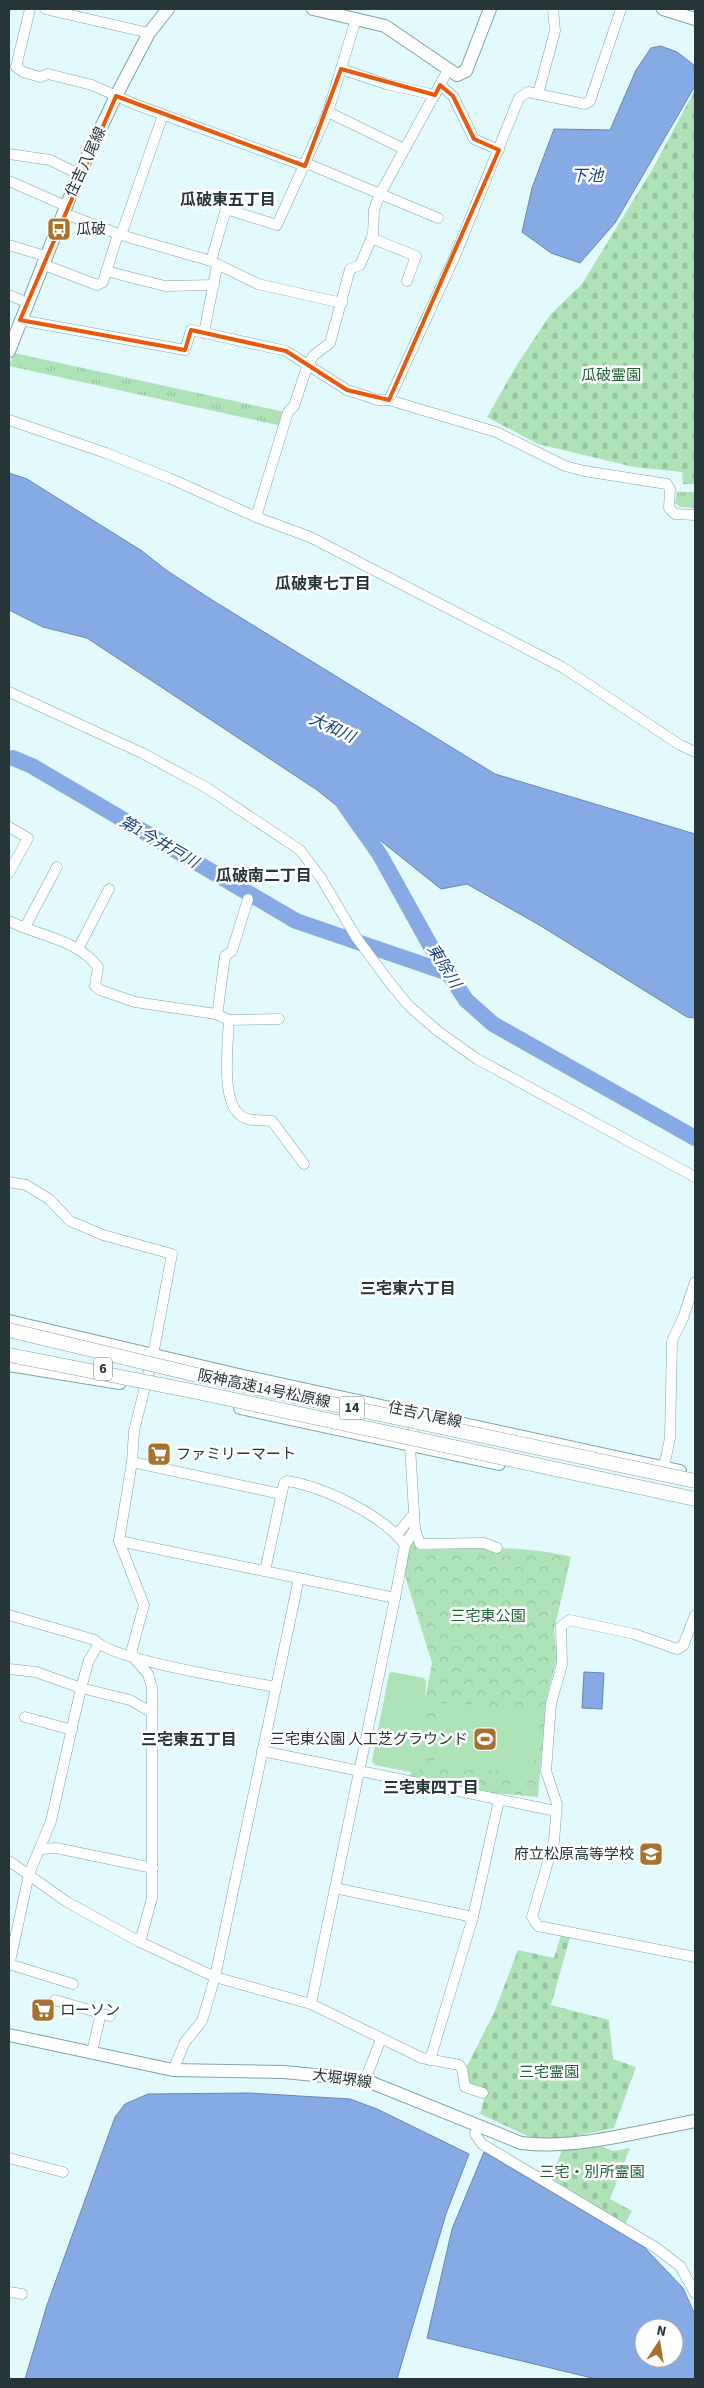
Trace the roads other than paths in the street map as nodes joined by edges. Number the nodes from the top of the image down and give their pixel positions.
1 (30, 9) edge
2 (44, 9) edge
3 (168, 9) edge
4 (313, 9) edge
5 (490, 9) edge
6 (553, 9) edge
7 (621, 9) edge
8 (663, 9) edge
9 (354, 15) edge
10 (695, 19) edge
11 (149, 33) junction
12 (341, 69) junction
13 (448, 70) junction
14 (437, 90) junction
15 (538, 94) junction
16 (116, 96) junction
17 (328, 112) junction
18 (163, 115) junction
19 (404, 149) junction
20 (498, 150) junction
21 (9, 154) edge
22 (306, 165) junction
23 (79, 174) junction
24 (9, 180) edge
25 (380, 194) junction
26 (64, 209) junction
27 (438, 218) dead end
28 (119, 234) junction
29 (371, 238) junction
30 (9, 245) edge
31 (43, 260) junction
32 (214, 264) junction
33 (106, 271) junction
34 (407, 281) dead end
35 (214, 286) junction
36 (9, 295) edge
37 (26, 302) junction
38 (342, 303) junction
39 (20, 320) junction
40 (204, 333) junction
41 (10, 347) edge
42 (308, 364) junction
43 (389, 400) junction
44 (9, 420) edge
45 (695, 515) edge
46 (256, 516) junction
47 (9, 692) edge
48 (695, 752) edge
49 (9, 826) edge
50 (57, 867) dead end
51 (9, 873) edge
52 (109, 889) dead end
53 (248, 898) dead end
54 (9, 921) edge
55 (25, 927) junction
56 (78, 949) junction
57 (216, 1014) junction
58 (229, 1020) junction
59 (279, 1020) dead end
60 (304, 1164) dead end
61 (695, 1177) edge
62 (9, 1182) edge
63 (695, 1282) edge
64 (9, 1321) edge
65 (9, 1330) edge
66 (9, 1346) edge
67 (9, 1355) edge
68 (153, 1355) junction
69 (9, 1366) edge
70 (145, 1387) junction
71 (197, 1392) junction
72 (417, 1414) junction
73 (410, 1446) junction
74 (132, 1462) junction
75 (664, 1468) junction
76 (695, 1474) edge
77 (695, 1482) edge
78 (282, 1494) junction
79 (695, 1499) edge
80 (695, 1503) edge
81 (414, 1514) junction
82 (415, 1529) junction
83 (397, 1534) junction
84 (119, 1541) junction
85 (405, 1545) junction
86 (497, 1548) dead end
87 (265, 1571) junction
88 (299, 1578) junction
89 (394, 1598) junction
90 (9, 1615) edge
91 (695, 1616) edge
92 (98, 1644) junction
93 (132, 1657) junction
94 (9, 1669) edge
95 (276, 1687) junction
96 (81, 1688) junction
97 (151, 1712) junction
98 (25, 1718) dead end
99 (72, 1730) junction
100 (262, 1751) junction
101 (358, 1770) junction
102 (499, 1800) junction
103 (556, 1811) junction
104 (41, 1849) junction
105 (9, 1861) edge
106 (153, 1868) junction
107 (29, 1874) junction
108 (335, 1888) junction
109 (473, 1917) junction
110 (140, 1942) junction
111 (695, 1957) edge
112 (9, 1965) edge
113 (215, 1977) junction
114 (73, 1984) dead end
115 (55, 2000) dead end
116 (311, 2004) junction
117 (9, 2034) edge
118 (382, 2039) junction
119 (92, 2052) junction
120 (430, 2060) junction
121 (173, 2070) junction
122 (365, 2080) junction
123 (484, 2093) dead end
124 (695, 2121) edge
125 (478, 2125) junction
126 (9, 2158) edge
127 (63, 2172) dead end
128 (9, 2292) edge
129 (695, 2293) edge
130 (22, 2294) dead end

1 - 16 street
2 - 11 street
3 - 11 main road, 住吉八尾線
4 - 9 main road
5 - 13 main road
6 - 15 street
7 - 15 street
8 - 10 main road
9 - 12 street
9 - 13 main road
11 - 16 main road, 住吉八尾線
12 - 14 street
12 - 17 street
13 - 14 street
14 - 19 street
14 - 20 street
15 - 20 street
16 - 18 street
16 - 23 main road, 住吉八尾線
17 - 19 street
17 - 22 street
18 - 22 street
18 - 28 street
19 - 25 street
20 - 43 street
21 - 23 street
22 - 25 street
22 - 32 street
23 - 26 main road, 住吉八尾線
24 - 26 street
25 - 27 street
25 - 29 street
26 - 28 street
26 - 31 main road, 住吉八尾線
28 - 32 street
28 - 33 street
29 - 34 street
29 - 38 street
30 - 31 street
31 - 33 street
31 - 37 main road, 住吉八尾線
32 - 35 street
32 - 38 street
33 - 35 street
35 - 40 street
36 - 37 street
37 - 39 main road, 住吉八尾線
38 - 42 street
39 - 40 street
39 - 41 main road, 住吉八尾線
40 - 42 street
42 - 43 street
42 - 46 street
43 - 45 street
44 - 46 street
46 - 48 street
47 - 61 street
49 - 51 street
50 - 55 street
52 - 56 street
53 - 57 street
54 - 55 street
55 - 56 street
56 - 57 street
57 - 58 street
58 - 59 street
58 - 60 street
62 - 68 street
63 - 75 street
64 - 68 main road, 住吉八尾線
65 - 77 highway, 阪神高速14号松原線 / 14, bridge
66 - 71 highway, 6, bridge
67 - 71 highway, 阪神高速14号松原線 / 14, bridge
68 - 70 street
68 - 72 main road, 住吉八尾線
69 - 70 main road
70 - 73 main road
70 - 74 street
71 - 79 highway, 阪神高速14号松原線 / 14, bridge
72 - 73 street
72 - 75 main road, 住吉八尾線
73 - 80 main road
73 - 81 street
74 - 78 street
74 - 84 street
75 - 76 main road, 住吉八尾線
78 - 83 street
78 - 87 street
81 - 82 street
81 - 83 street
82 - 85 street
82 - 86 street
83 - 85 street
84 - 87 street
84 - 93 street
85 - 89 street
87 - 88 street
88 - 89 street
88 - 95 street
89 - 101 street
90 - 92 street
91 - 103 street
92 - 93 street
92 - 96 street
93 - 95 street
93 - 97 street
94 - 96 street
95 - 100 street
96 - 97 street
96 - 99 street
97 - 106 street
98 - 99 street
99 - 104 street
100 - 101 street
100 - 113 street
101 - 102 street
101 - 108 street
102 - 103 street
102 - 109 street
103 - 111 street
104 - 106 street
104 - 107 street
105 - 107 street
106 - 110 street
107 - 110 street
107 - 112 street
108 - 109 street
108 - 116 street
109 - 120 street
110 - 113 street
112 - 114 street
113 - 116 street
113 - 121 street
115 - 119 street
116 - 118 street
117 - 119 main road, 大堀堺線
118 - 120 street
118 - 122 street
119 - 121 main road, 大堀堺線
120 - 123 street
121 - 122 main road, 大堀堺線
122 - 125 main road, 大堀堺線
124 - 125 main road, 大堀堺線
125 - 129 street
126 - 127 street
128 - 130 street

